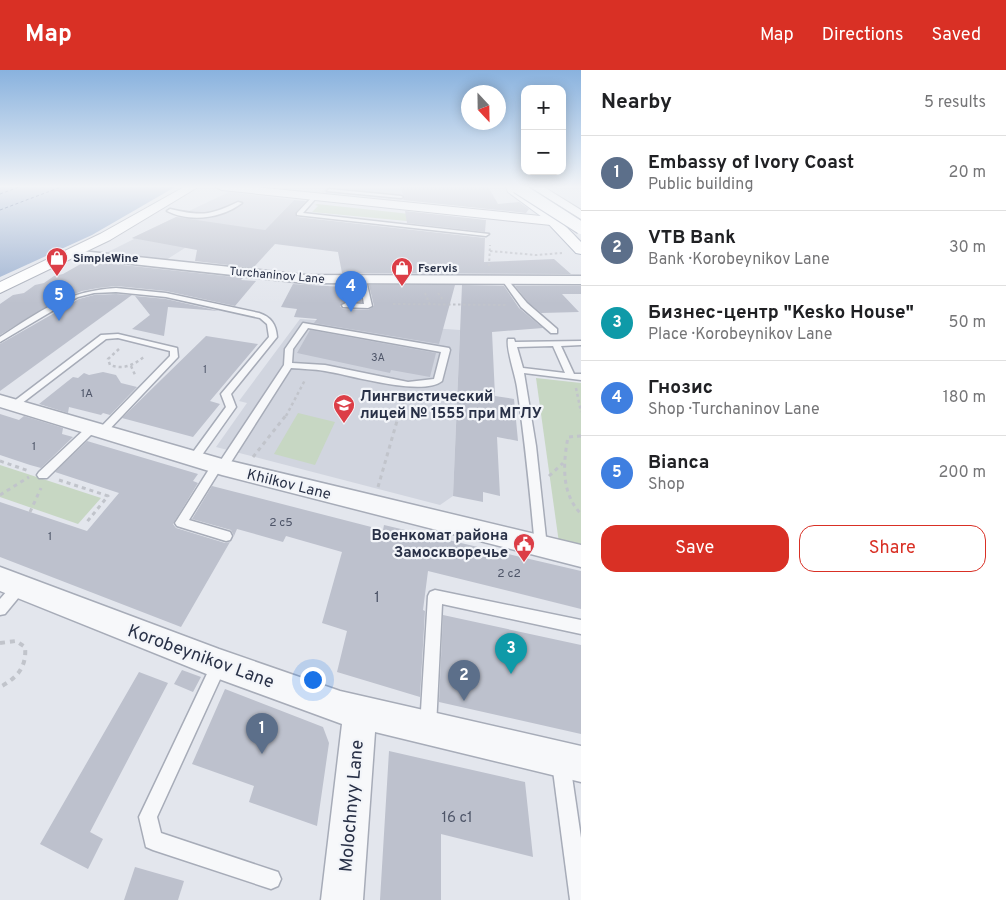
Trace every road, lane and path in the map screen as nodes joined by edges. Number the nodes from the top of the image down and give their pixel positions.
1 (127, 226) edge
2 (139, 226) edge
3 (409, 226) edge
4 (555, 226) edge
5 (486, 234) dead end
6 (490, 251) dead end
7 (575, 252) edge
8 (74, 253) junction
9 (578, 279) edge
10 (363, 280) junction
11 (506, 280) junction
12 (0, 288) edge
13 (425, 292) dead end
14 (175, 298) junction
15 (393, 304) dead end
16 (430, 304) junction
17 (346, 305) dead end
18 (524, 305) junction
19 (165, 306) dead end
20 (136, 330) dead end
21 (554, 330) dead end
22 (127, 338) junction
23 (0, 340) edge
24 (581, 343) edge
25 (556, 344) junction
26 (121, 348) dead end
27 (140, 361) dead end
28 (288, 366) junction
29 (312, 367) junction
30 (519, 370) junction
31 (571, 376) junction
32 (581, 378) edge
33 (408, 384) junction
34 (7, 403) edge
35 (581, 412) edge
36 (96, 430) junction
37 (581, 436) edge
38 (193, 459) junction
39 (0, 461) edge
40 (250, 462) dead end
41 (220, 466) junction
42 (45, 476) junction
43 (377, 489) dead end
44 (0, 495) edge
45 (30, 512) dead end
46 (581, 514) edge
47 (86, 523) dead end
48 (226, 536) dead end
49 (542, 547) junction
50 (581, 556) edge
51 (9, 583) edge
52 (0, 609) edge
53 (581, 627) edge
54 (0, 643) edge
55 (220, 664) junction
56 (0, 687) edge
57 (360, 712) junction
58 (428, 728) junction
59 (571, 762) edge
60 (271, 879) dead end
61 (342, 900) edge
62 (580, 900) edge

1 - 8 main road
2 - 8 main road
3 - 5 lane
4 - 7 main road
6 - 7 path
8 - 10 street, Turchaninov Lane
8 - 12 main road
9 - 11 street, Turchaninov Lane
10 - 11 street, Turchaninov Lane
10 - 17 lane
11 - 18 lane
13 - 16 path
14 - 19 lane
14 - 23 lane
14 - 38 lane
15 - 16 path
16 - 18 path
18 - 21 lane
20 - 22 lane
22 - 34 lane
22 - 36 lane
24 - 25 lane
25 - 30 lane
25 - 31 lane
26 - 27 path
28 - 29 lane
28 - 33 lane
28 - 41 lane
29 - 33 lane
29 - 40 path
30 - 31 lane
30 - 49 lane
31 - 32 lane
31 - 35 path
33 - 43 path
34 - 36 street, Khilkov Lane
36 - 38 street, Khilkov Lane
36 - 42 lane
37 - 46 path
38 - 41 street, Khilkov Lane
39 - 44 path
41 - 48 lane
41 - 49 street, Khilkov Lane
42 - 45 path
42 - 47 path
49 - 50 street, Khilkov Lane
51 - 52 lane
51 - 55 street, Korobeynikov Lane
53 - 58 lane
54 - 56 path
55 - 57 street, Korobeynikov Lane
55 - 60 lane
57 - 58 street, Korobeynikov Lane
57 - 61 street, Molochnyy Lane
58 - 59 street, Korobeynikov Lane
59 - 62 lane

